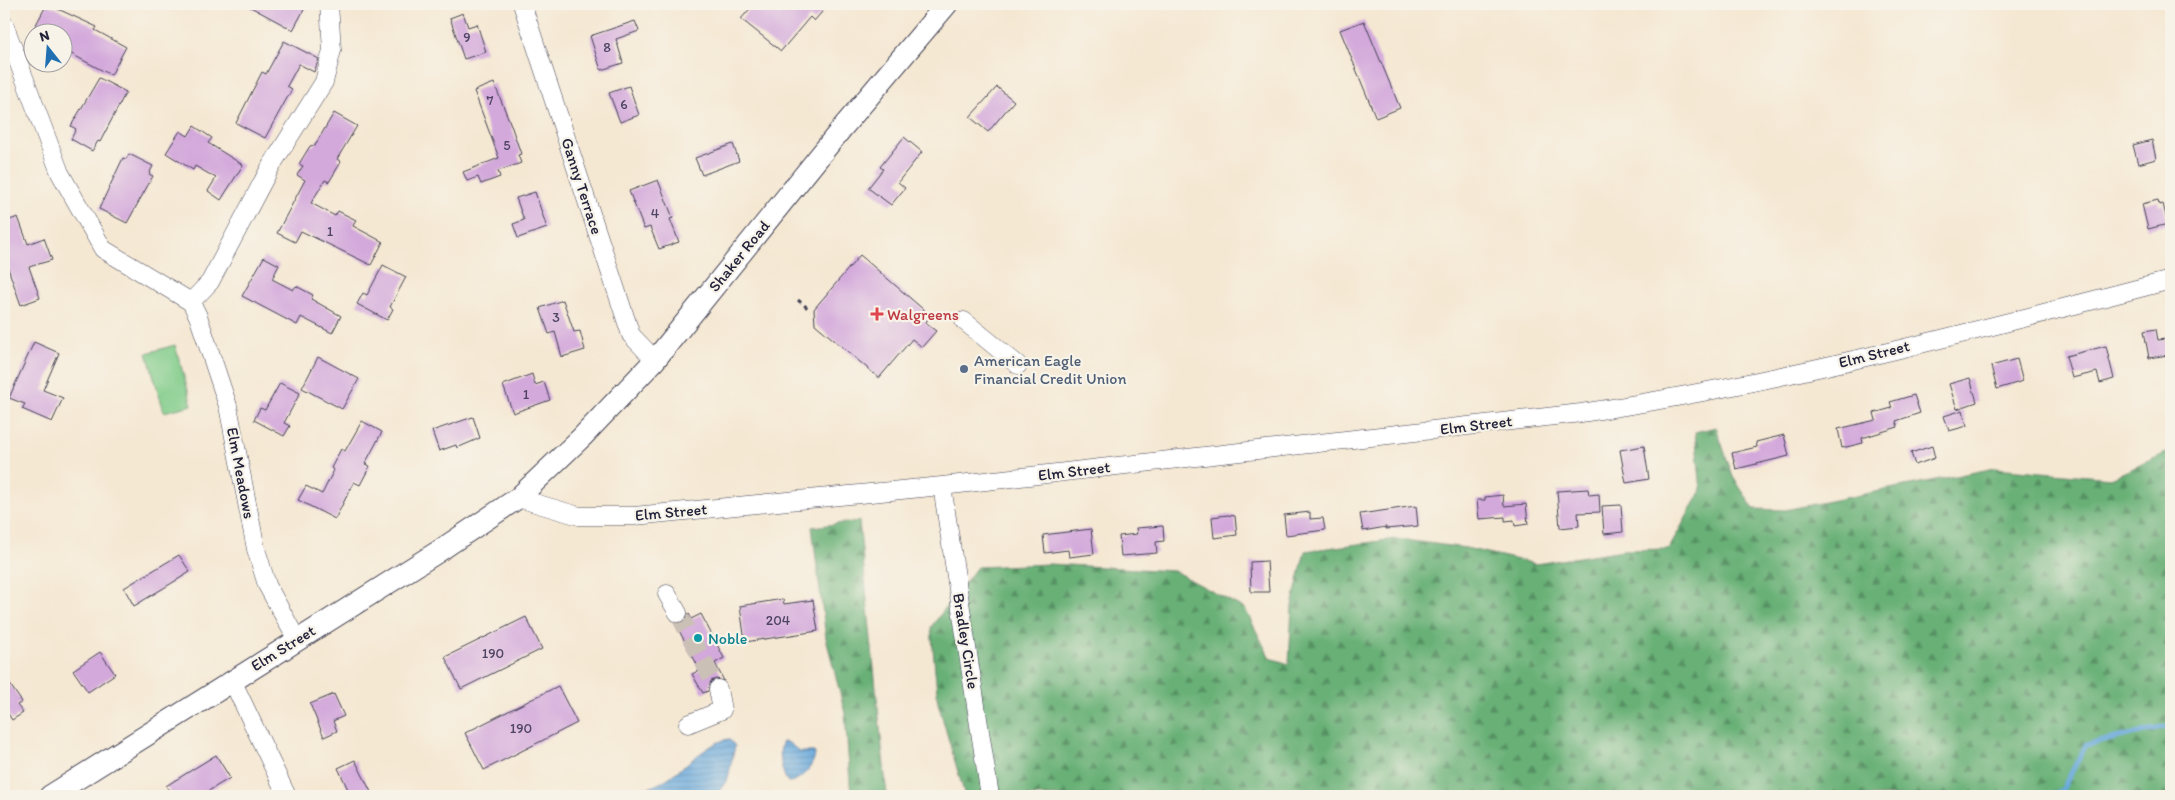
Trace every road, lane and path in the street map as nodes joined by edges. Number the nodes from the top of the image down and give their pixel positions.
1 (329, 4) edge
2 (522, 4) edge
3 (947, 4) edge
4 (4, 24) edge
5 (2171, 280) edge
6 (798, 300) dead end
7 (190, 302) junction
8 (810, 310) dead end
9 (964, 321) dead end
10 (655, 360) junction
11 (1018, 366) dead end
12 (942, 486) junction
13 (518, 498) junction
14 (667, 594) dead end
15 (678, 613) tunnel mouth
16 (297, 640) junction
17 (232, 680) junction
18 (718, 689) tunnel mouth
19 (688, 724) dead end
20 (50, 796) edge
21 (287, 796) edge
22 (990, 796) edge

1 - 7 street
2 - 10 street, Ganny Terrace
3 - 10 main road, Shaker Road
4 - 7 street
5 - 12 street, Elm Street
6 - 8 path
7 - 16 street, Elm Meadows
9 - 11 street
10 - 13 main road, Shaker Road
12 - 13 street, Elm Street
12 - 22 street, Bradley Circle
13 - 16 main road, Elm Street
14 - 15 street
16 - 17 main road, Elm Street
17 - 20 main road, Elm Street
17 - 21 street
18 - 19 street

